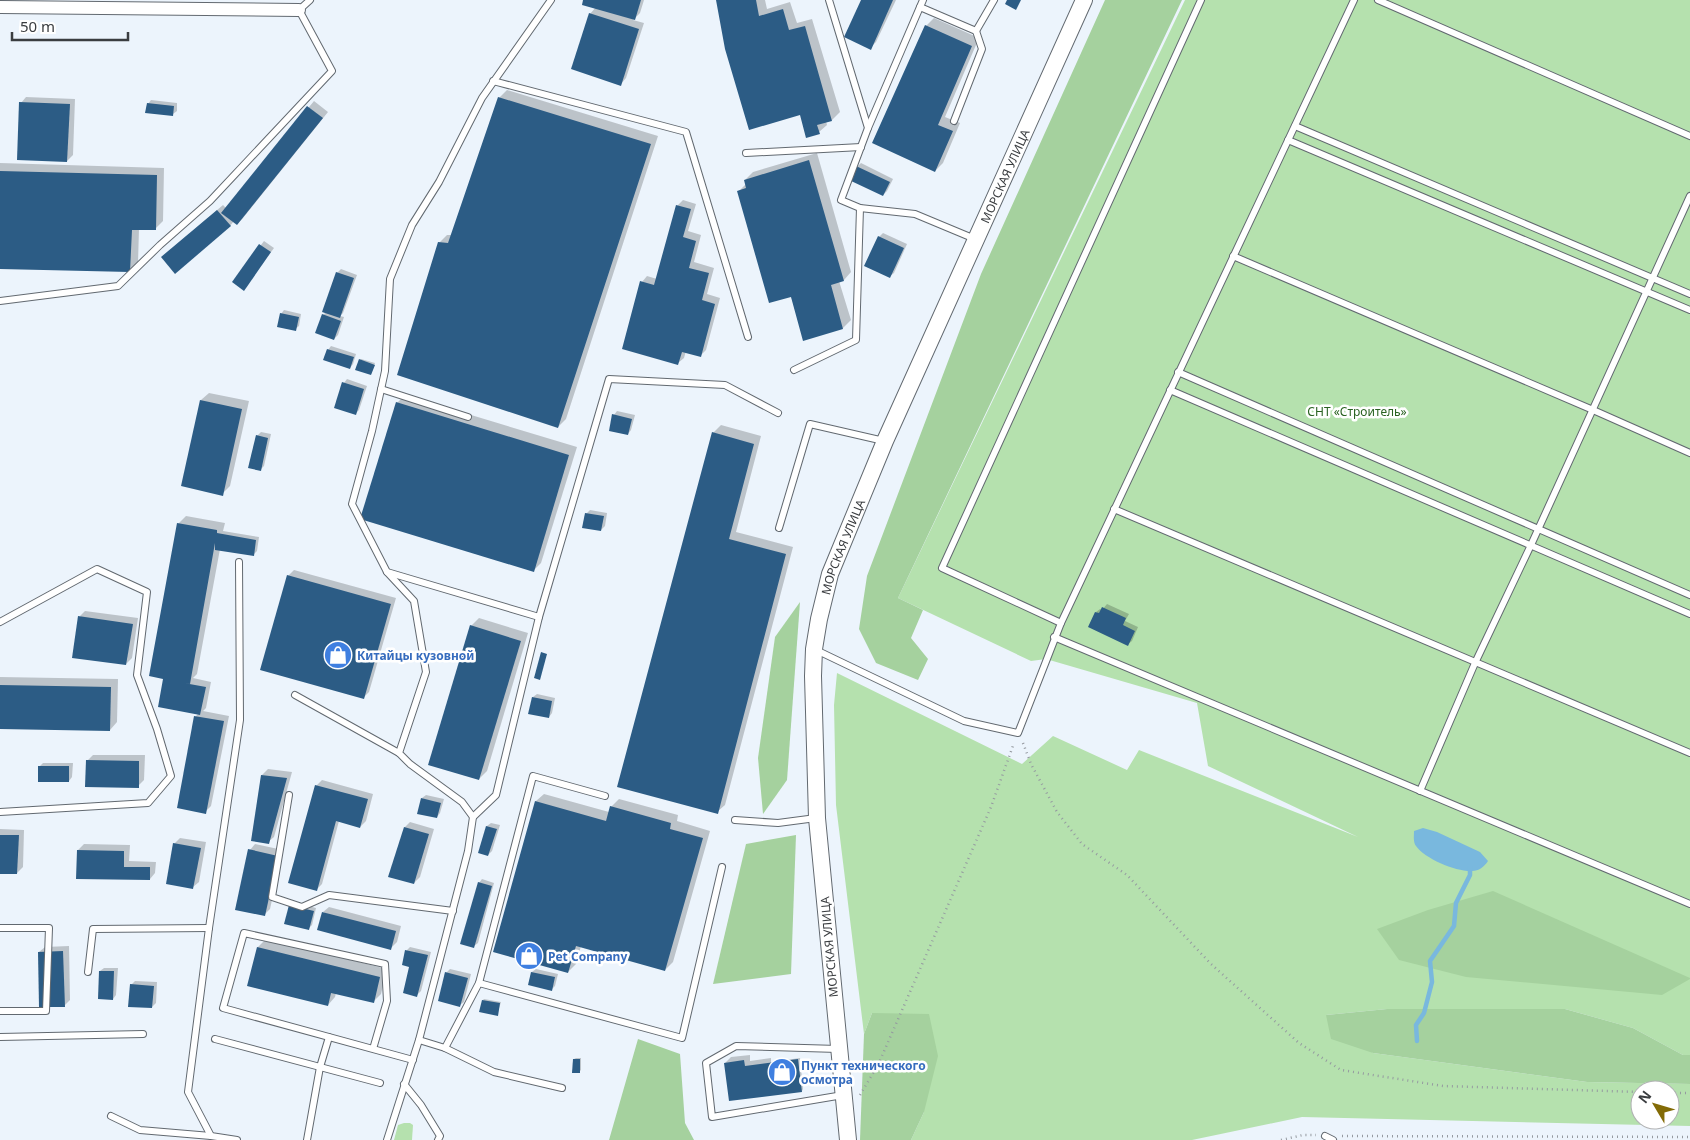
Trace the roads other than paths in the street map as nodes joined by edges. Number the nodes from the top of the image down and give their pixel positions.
1 (310, 0) edge
2 (551, 0) edge
3 (821, 0) edge
4 (923, 0) edge
5 (994, 0) edge
6 (1084, 0) edge
7 (1201, 0) edge
8 (1354, 0) edge
9 (1378, 0) edge
10 (830, 1) edge
11 (0, 7) edge
12 (920, 7) junction
13 (299, 10) junction
14 (976, 31) junction
15 (494, 81) junction
16 (954, 121) dead end
17 (1295, 126) junction
18 (868, 128) junction
19 (1690, 136) edge
20 (1288, 140) junction
21 (861, 147) junction
22 (746, 153) dead end
23 (1690, 196) edge
24 (860, 208) junction
25 (975, 239) junction
26 (1234, 256) junction
27 (1653, 278) junction
28 (1647, 292) junction
29 (1690, 294) edge
30 (0, 301) edge
31 (1690, 310) edge
32 (748, 337) dead end
33 (794, 370) dead end
34 (1178, 372) junction
35 (381, 389) junction
36 (1170, 390) junction
37 (1593, 410) junction
38 (778, 412) dead end
39 (468, 417) dead end
40 (885, 441) junction
41 (1690, 453) edge
42 (1114, 508) junction
43 (779, 528) dead end
44 (1538, 529) junction
45 (1531, 545) junction
46 (239, 562) dead end
47 (387, 572) junction
48 (1690, 595) edge
49 (1690, 614) edge
50 (540, 617) junction
51 (0, 622) edge
52 (1061, 623) junction
53 (1054, 637) junction
54 (814, 649) junction
55 (1475, 663) junction
56 (295, 695) dead end
57 (399, 753) junction
58 (1690, 753) edge
59 (1420, 791) junction
60 (289, 795) dead end
61 (605, 796) dead end
62 (0, 812) edge
63 (473, 817) junction
64 (817, 818) junction
65 (735, 820) dead end
66 (722, 867) dead end
67 (1690, 904) edge
68 (453, 911) junction
69 (0, 928) edge
70 (209, 928) junction
71 (88, 972) dead end
72 (479, 983) junction
73 (0, 1011) edge
74 (143, 1034) dead end
75 (0, 1037) edge
76 (329, 1037) junction
77 (215, 1039) dead end
78 (419, 1040) junction
79 (444, 1048) junction
80 (373, 1049) junction
81 (839, 1049) junction
82 (412, 1060) junction
83 (320, 1067) junction
84 (380, 1084) dead end
85 (404, 1084) junction
86 (562, 1088) dead end
87 (851, 1095) junction
88 (111, 1116) dead end
89 (211, 1136) junction
90 (1325, 1136) road end
91 (237, 1140) edge
92 (307, 1140) edge
93 (387, 1140) edge
94 (438, 1140) edge
95 (848, 1140) edge
96 (1333, 1140) edge

1 - 13 lane
2 - 15 lane
3 - 10 lane
4 - 12 lane
5 - 14 lane
6 - 25 street, МОРСКАЯ УЛИЦА
7 - 52 lane
8 - 17 lane
9 - 19 lane
10 - 18 lane
11 - 13 street
12 - 14 lane
12 - 18 lane
13 - 30 lane
14 - 16 lane
15 - 32 lane
15 - 35 lane
17 - 20 lane
17 - 27 lane
18 - 21 lane
20 - 26 lane
20 - 28 lane
21 - 22 lane
21 - 24 lane
23 - 27 lane
24 - 25 lane
24 - 33 lane
25 - 40 street, МОРСКАЯ УЛИЦА
26 - 34 lane
26 - 37 lane
27 - 28 lane
27 - 29 lane
28 - 31 lane
28 - 37 lane
34 - 36 lane
34 - 44 lane
35 - 39 lane
35 - 47 lane
36 - 42 lane
36 - 45 lane
37 - 41 lane
37 - 44 lane
38 - 50 lane
40 - 43 lane
40 - 54 street, МОРСКАЯ УЛИЦА
42 - 52 lane
42 - 55 lane
44 - 45 lane
44 - 48 lane
45 - 49 lane
45 - 55 lane
46 - 70 lane
47 - 50 lane
47 - 57 lane
50 - 63 lane
51 - 62 lane
52 - 53 lane
53 - 54 lane
53 - 59 lane
54 - 64 street, МОРСКАЯ УЛИЦА
55 - 58 lane
55 - 59 lane
56 - 57 lane
57 - 63 lane
59 - 67 lane
60 - 68 lane
61 - 72 lane
63 - 68 lane
64 - 65 lane
64 - 81 street, МОРСКАЯ УЛИЦА
66 - 72 lane
68 - 78 lane
69 - 73 lane
70 - 71 lane
70 - 89 lane
72 - 79 lane
74 - 75 lane
76 - 80 lane
76 - 80 lane
76 - 83 lane
77 - 83 lane
78 - 79 lane
78 - 82 lane
79 - 86 lane
80 - 82 lane
81 - 87 street, МОРСКАЯ УЛИЦА
81 - 87 lane
82 - 85 lane
83 - 84 lane
83 - 92 lane
85 - 93 lane
85 - 94 lane
87 - 95 street, МОРСКАЯ УЛИЦА
88 - 89 lane
89 - 91 lane
90 - 96 lane

